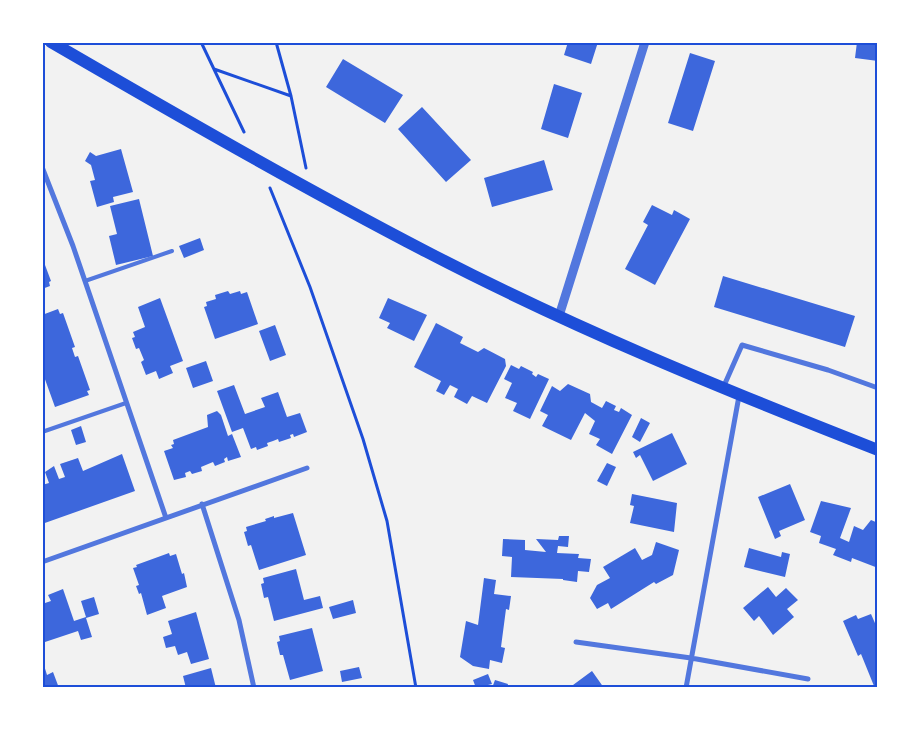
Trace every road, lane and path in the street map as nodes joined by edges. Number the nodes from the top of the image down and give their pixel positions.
1 (51, 42) edge
2 (201, 42) edge
3 (276, 42) edge
4 (645, 42) edge
5 (214, 69) junction
6 (291, 96) junction
7 (245, 134) dead end
8 (42, 167) edge
9 (269, 185) dead end
10 (311, 189) junction
11 (172, 251) dead end
12 (85, 281) junction
13 (559, 316) junction
14 (878, 388) edge
15 (722, 389) junction
16 (739, 396) junction
17 (126, 403) junction
18 (42, 432) edge
19 (878, 450) edge
20 (307, 468) dead end
21 (202, 504) junction
22 (166, 518) junction
23 (42, 562) edge
24 (576, 642) dead end
25 (691, 658) junction
26 (808, 680) dead end
27 (254, 688) edge
28 (416, 688) edge
29 (686, 688) edge

1 - 10 main road
2 - 5 path
3 - 6 path
4 - 13 street
5 - 6 path
5 - 7 path
6 - 10 path
8 - 12 street
9 - 28 path
10 - 13 main road
11 - 12 lane
12 - 17 street
13 - 15 main road
14 - 15 street
15 - 16 main road
16 - 19 main road
16 - 25 street
17 - 18 lane
17 - 22 street
20 - 21 street
21 - 22 street
21 - 27 street
22 - 23 street
24 - 25 street
25 - 26 street
25 - 29 street

